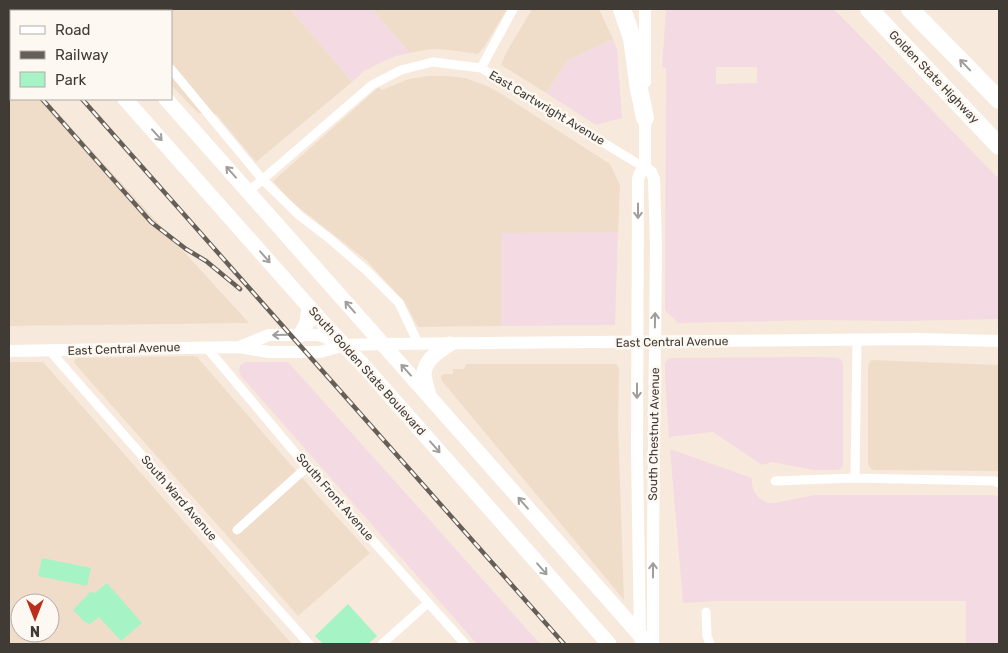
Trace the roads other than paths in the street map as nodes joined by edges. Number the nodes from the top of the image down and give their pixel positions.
1 (513, 9) edge
2 (622, 9) edge
3 (645, 9) edge
4 (869, 9) edge
5 (910, 9) edge
6 (481, 68) junction
7 (172, 71) edge
8 (126, 100) edge
9 (167, 100) edge
10 (999, 100) edge
11 (645, 118) junction
12 (999, 146) edge
13 (645, 168) junction
14 (262, 178) junction
15 (248, 192) junction
16 (309, 307) junction
17 (300, 335) junction
18 (857, 340) junction
19 (999, 341) edge
20 (655, 342) junction
21 (637, 343) junction
22 (382, 344) junction
23 (450, 344) junction
24 (344, 345) junction
25 (419, 345) junction
26 (239, 347) junction
27 (207, 348) junction
28 (9, 351) edge
29 (50, 351) junction
30 (429, 397) junction
31 (307, 466) junction
32 (855, 478) junction
33 (775, 481) dead end
34 (999, 483) edge
35 (236, 530) dead end
36 (428, 603) junction
37 (706, 612) dead end
38 (309, 644) edge
39 (382, 644) edge
40 (465, 644) edge
41 (608, 644) edge
42 (640, 644) edge
43 (648, 644) edge
44 (653, 644) edge
45 (710, 644) edge

1 - 6 street
2 - 11 highway
3 - 11 main road, South Chestnut Avenue
4 - 12 highway, Golden State Highway
10 -> 5 highway
6 - 13 street, East Cartwright Avenue
6 - 14 street, East Cartwright Avenue
7 - 14 street
8 -> 16 main road, South Golden State Boulevard
15 -> 9 main road
11 - 13 main road, South Chestnut Avenue
20 -> 13 main road, South Chestnut Avenue
13 -> 21 main road, South Chestnut Avenue
14 - 15 street, East Cartwright Avenue
14 - 25 street
22 -> 15 main road
16 - 17 main road
16 - 24 main road, South Golden State Boulevard
17 - 24 main road, East Central Avenue
17 -> 26 main road, East Central Avenue
18 - 19 main road, East Central Avenue
18 - 20 main road, East Central Avenue
18 - 32 street
20 - 21 main road, East Central Avenue
44 -> 20 main road, South Chestnut Avenue
21 - 23 main road, East Central Avenue
21 -> 42 main road, South Chestnut Avenue
22 - 24 main road, East Central Avenue
22 - 25 main road, East Central Avenue
30 -> 22 main road
23 - 25 main road, East Central Avenue
23 - 30 main road
24 - 26 main road, East Central Avenue
24 -> 41 main road, South Golden State Boulevard
26 - 27 main road, East Central Avenue
27 - 29 main road, East Central Avenue
27 - 31 street, South Front Avenue
28 - 29 main road, East Central Avenue
29 - 38 street, South Ward Avenue
43 -> 30 main road
31 - 35 street
31 - 36 street, South Front Avenue
32 - 33 street
32 - 34 street
36 - 39 street
36 - 40 street, South Front Avenue
37 - 45 street

